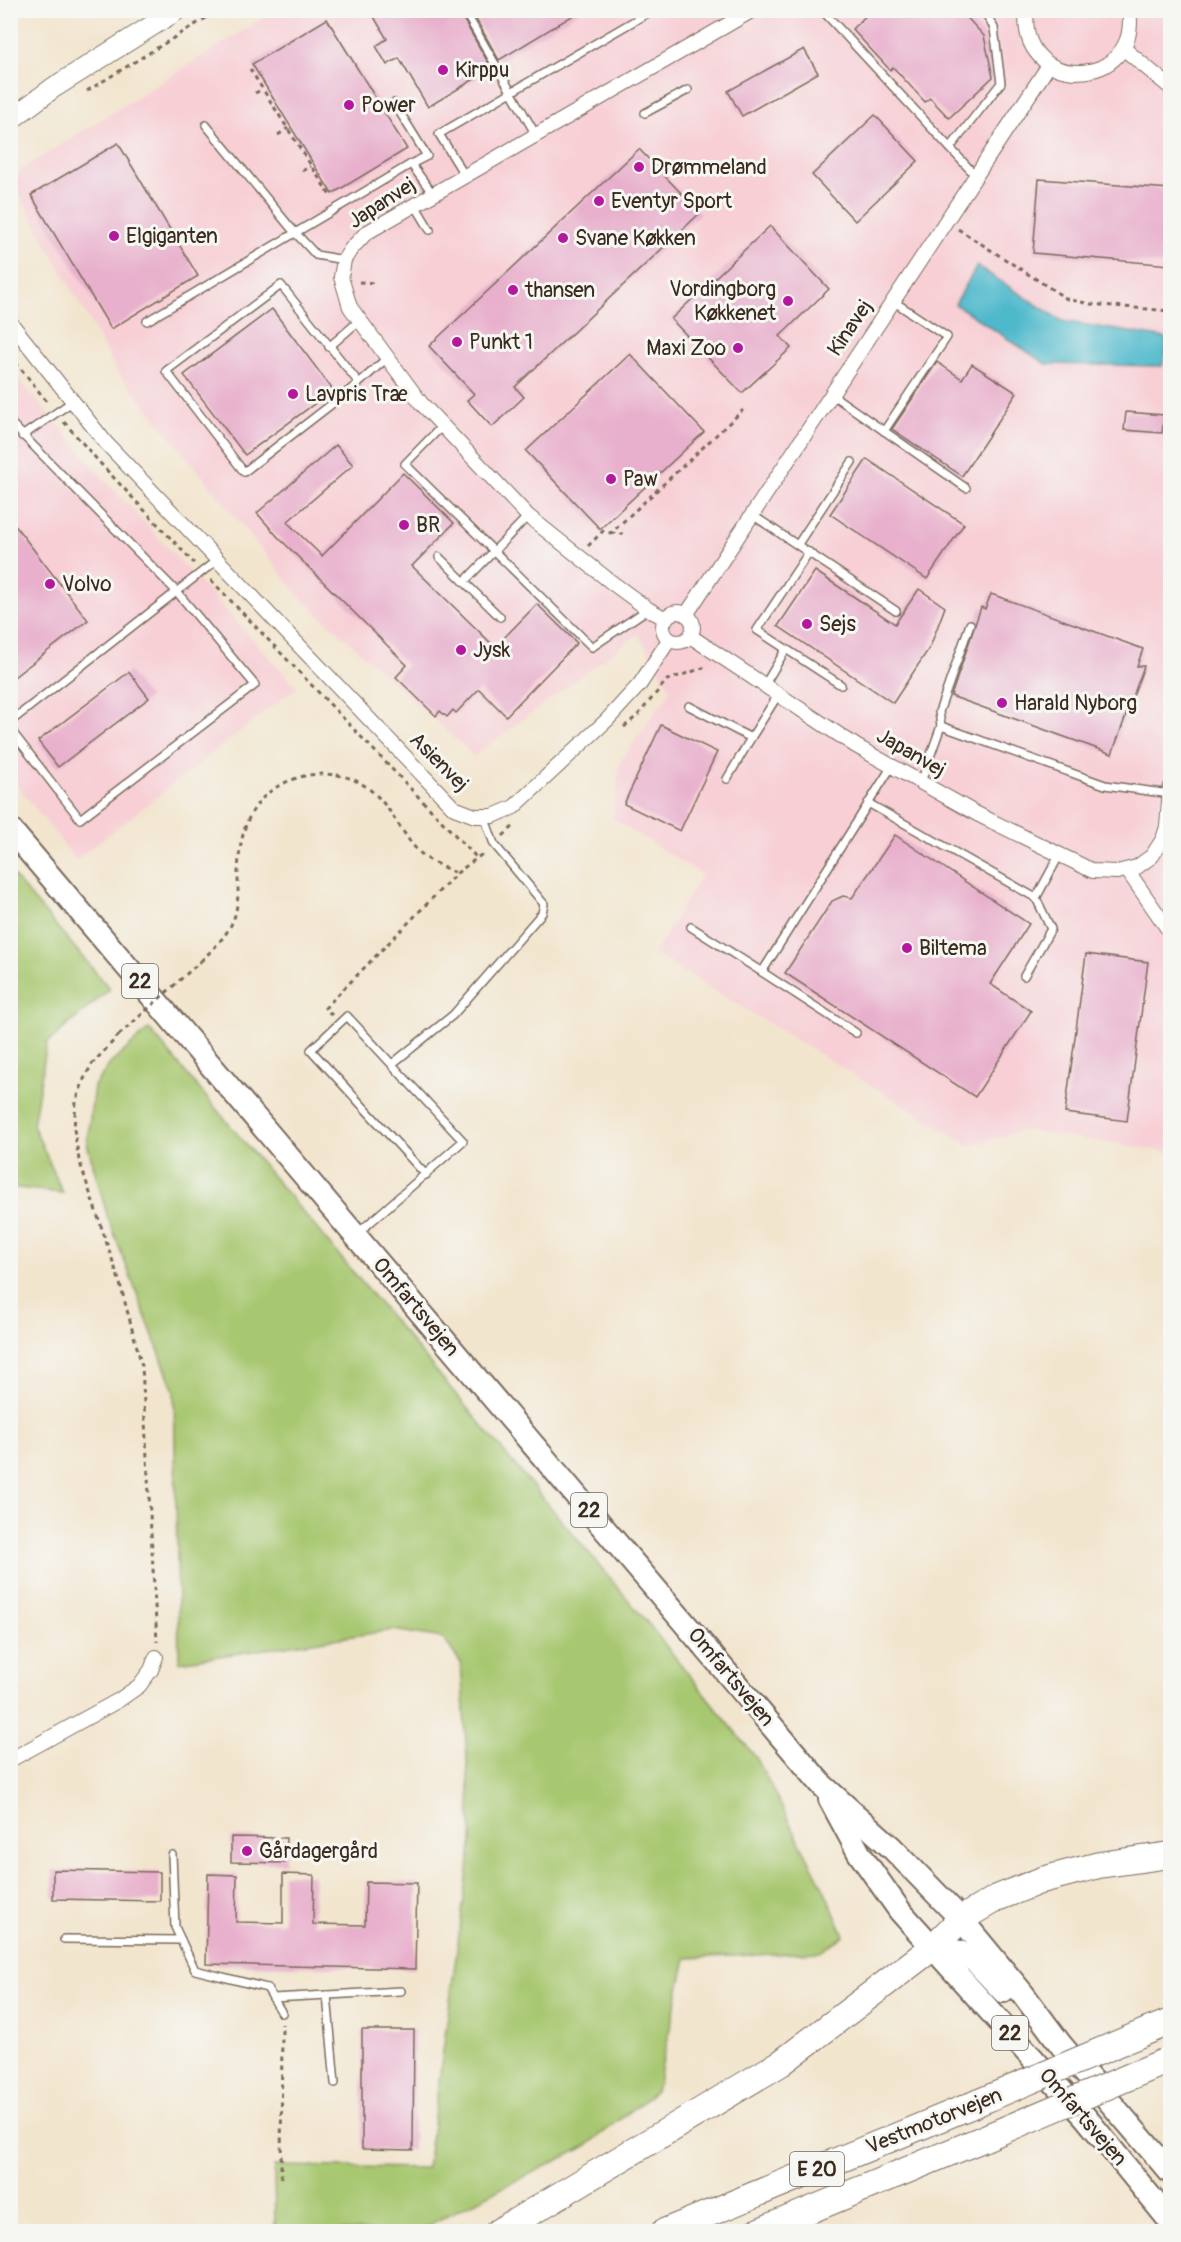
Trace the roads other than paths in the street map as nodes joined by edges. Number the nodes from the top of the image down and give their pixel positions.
1 (177, 10) edge
2 (464, 10) edge
3 (653, 10) edge
4 (753, 10) edge
5 (822, 10) edge
6 (984, 10) edge
7 (1027, 10) edge
8 (1134, 11) edge
9 (1123, 48) junction
10 (1049, 65) junction
11 (52, 87) junction
12 (1170, 87) edge
13 (688, 90) dead end
14 (512, 92) junction
15 (394, 103) dead end
16 (10, 105) edge
17 (645, 114) dead end
18 (10, 120) edge
19 (206, 125) dead end
20 (536, 135) junction
21 (950, 148) junction
22 (411, 164) junction
23 (465, 176) junction
24 (976, 176) junction
25 (433, 194) junction
26 (415, 205) junction
27 (430, 230) dead end
28 (296, 234) junction
29 (344, 260) junction
30 (893, 301) junction
31 (360, 320) junction
32 (147, 321) dead end
33 (10, 322) edge
34 (329, 347) junction
35 (387, 358) junction
36 (359, 383) junction
37 (831, 394) junction
38 (72, 402) junction
39 (10, 422) edge
40 (442, 426) junction
41 (884, 431) junction
42 (22, 436) junction
43 (852, 462) dead end
44 (966, 488) dead end
45 (752, 514) junction
46 (528, 516) junction
47 (798, 544) junction
48 (494, 551) junction
49 (809, 552) junction
50 (439, 557) dead end
51 (217, 560) junction
52 (464, 582) junction
53 (177, 592) junction
54 (648, 609) junction
55 (896, 611) dead end
56 (686, 615) junction
57 (500, 617) dead end
58 (666, 619) junction
59 (970, 624) dead end
60 (690, 636) junction
61 (669, 640) junction
62 (786, 649) junction
63 (841, 685) dead end
64 (764, 686) junction
65 (778, 695) junction
66 (689, 706) dead end
67 (10, 722) edge
68 (941, 726) junction
69 (10, 729) edge
70 (751, 738) junction
71 (892, 766) junction
72 (727, 779) dead end
73 (921, 782) junction
74 (1170, 788) edge
75 (1170, 794) edge
76 (868, 803) junction
77 (484, 816) junction
78 (10, 829) edge
79 (1060, 854) junction
80 (1127, 870) junction
81 (1036, 898) junction
82 (691, 927) dead end
83 (1170, 932) edge
84 (762, 972) junction
85 (1024, 976) dead end
86 (856, 1033) dead end
87 (392, 1064) junction
88 (426, 1175) junction
89 (355, 1236) junction
90 (156, 1657) road end
91 (10, 1760) edge
92 (822, 1785) junction
93 (172, 1855) dead end
94 (1170, 1856) edge
95 (961, 1919) junction
96 (64, 1939) dead end
97 (181, 1940) junction
98 (932, 1948) junction
99 (401, 1991) dead end
100 (327, 1995) junction
101 (273, 1998) junction
102 (282, 2013) road end
103 (1160, 2026) edge
104 (1061, 2045) junction
105 (1167, 2061) edge
106 (335, 2083) dead end
107 (1087, 2119) junction
108 (1170, 2172) edge
109 (1170, 2207) edge
110 (1170, 2221) edge
111 (498, 2232) edge
112 (664, 2232) edge
113 (757, 2232) edge

1 - 11 main road
2 - 14 lane
3 - 14 lane
4 - 20 street, Japanvej
5 - 21 lane
6 - 21 lane
7 - 10 street
8 - 9 street
9 - 10 street
9 - 12 street
10 - 24 street, Kinavej
11 - 16 main road
11 - 18 main road
13 - 17 lane
14 - 20 lane
14 - 23 lane
15 - 22 lane
19 - 28 lane
20 - 23 street, Japanvej
21 - 24 lane
22 - 25 lane
22 - 28 lane
23 - 25 street, Japanvej
24 - 30 street, Kinavej
25 - 26 street, Japanvej
26 - 27 lane
26 - 29 street, Japanvej
28 - 29 lane
28 - 32 lane
29 - 31 street, Japanvej
30 - 37 street, Kinavej
30 - 41 lane
31 - 34 lane
31 - 35 street, Japanvej
33 - 38 street, Asienvej
34 - 36 lane
34 - 36 lane
35 - 36 lane
35 - 40 street, Japanvej
37 - 41 lane
37 - 45 street, Kinavej
38 - 42 lane
38 - 51 street, Asienvej
39 - 42 lane
40 - 46 street, Japanvej
40 - 48 lane
41 - 44 lane
42 - 53 lane
43 - 47 lane
45 - 47 lane
45 - 56 street, Kinavej
46 - 48 lane
46 - 54 street, Japanvej
47 - 49 lane
48 - 52 lane
48 - 54 lane
49 - 55 lane
49 - 62 lane
50 - 52 lane
51 - 53 lane
51 - 77 street, Asienvej
52 - 57 lane
53 - 67 lane
53 - 69 lane
54 - 58 street, Japanvej
56 - 58 street
56 - 60 street
58 - 61 street
59 - 68 lane
60 - 61 street
60 - 64 street, Japanvej
61 - 77 street
62 - 63 lane
62 - 64 lane
64 - 65 street, Japanvej
65 - 70 lane
65 - 71 street, Japanvej
66 - 70 lane
68 - 73 lane
68 - 75 lane
70 - 72 lane
71 - 73 street, Japanvej
71 - 76 lane
73 - 79 street, Japanvej
74 - 75 street, Japanvej
75 - 80 street, Japanvej
76 - 81 lane
76 - 84 lane
77 - 87 lane
78 - 89 main road, Omfartsvejen / 22
79 - 80 street, Japanvej
79 - 81 lane
80 - 83 street
81 - 85 lane
82 - 84 lane
84 - 86 lane
87 - 88 lane
87 - 88 lane
88 - 89 lane
89 - 92 main road, Omfartsvejen / 22
90 - 91 street
92 - 95 main road, Omfartsvejen / 22
92 - 98 main road, Omfartsvejen / 22
93 - 97 lane
94 - 95 highway
95 - 98 highway
95 - 104 main road, Omfartsvejen / 22
96 - 97 lane
97 - 101 lane
98 - 104 main road
98 - 107 main road, Omfartsvejen / 22
98 - 111 highway
99 - 100 lane
100 - 101 lane
100 - 106 lane
101 - 102 lane
103 - 112 highway, Vestmotorvejen / E 20, bridge
104 - 108 main road, Omfartsvejen / 22
105 - 113 highway, Vestmotorvejen / E 20, bridge
107 - 109 main road
107 - 110 main road, Omfartsvejen / 22

